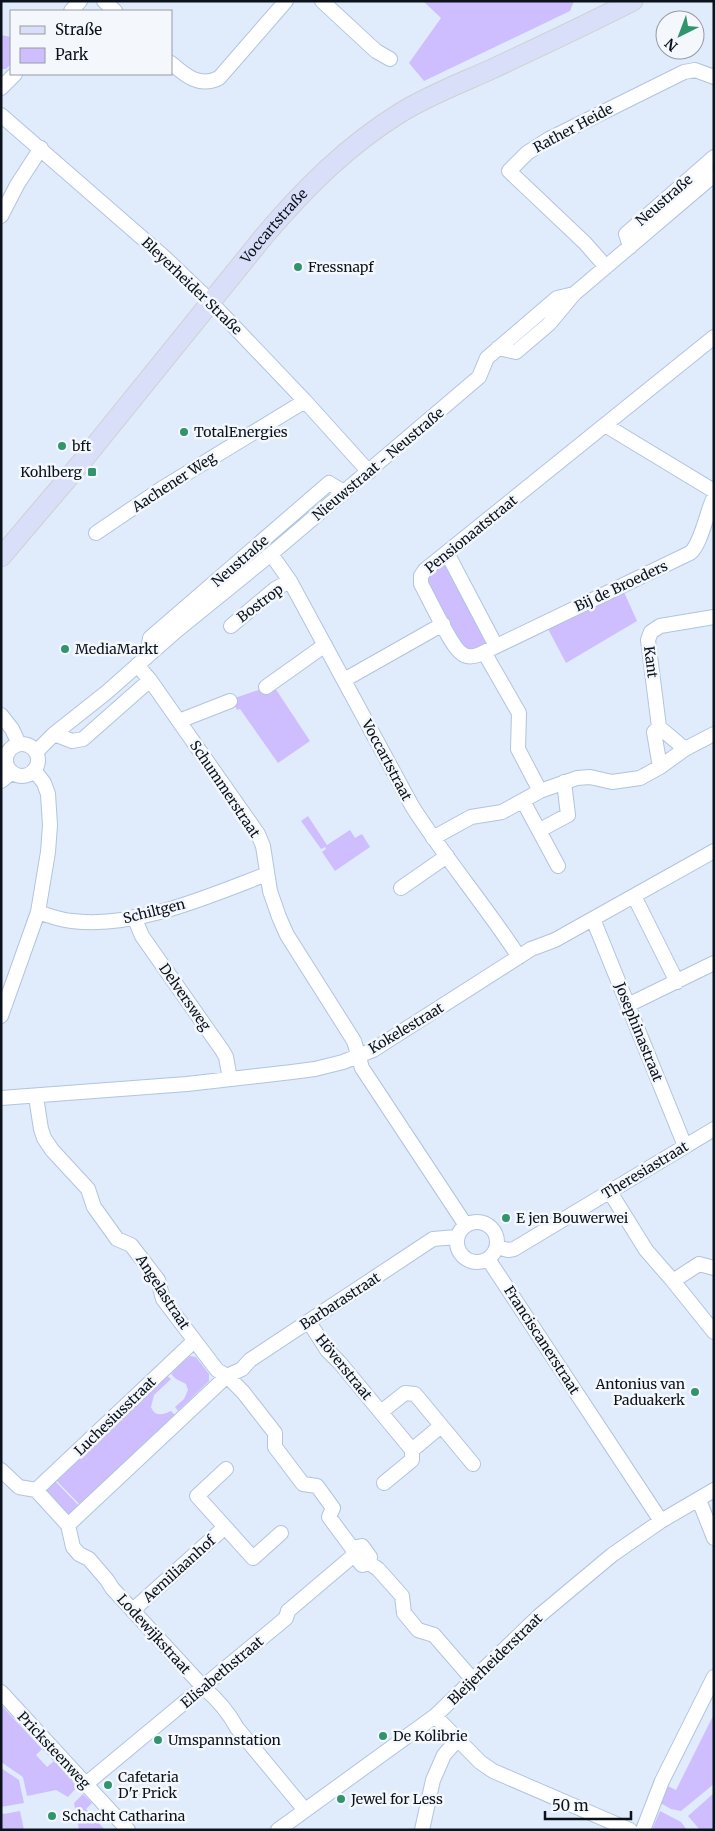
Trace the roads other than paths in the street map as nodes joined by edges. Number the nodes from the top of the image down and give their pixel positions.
1 (104, 1) edge
2 (286, 1) edge
3 (322, 1) edge
4 (632, 1) edge
5 (114, 10) edge
6 (390, 59) dead end
7 (172, 63) edge
8 (714, 77) edge
9 (1, 115) edge
10 (42, 148) junction
11 (714, 157) edge
12 (714, 175) edge
13 (1, 216) edge
14 (630, 247) junction
15 (606, 267) junction
16 (211, 301) junction
17 (714, 337) edge
18 (305, 401) junction
19 (605, 425) junction
20 (368, 472) junction
21 (714, 491) edge
22 (344, 492) junction
23 (714, 496) edge
24 (96, 533) dead end
25 (447, 553) junction
26 (271, 554) junction
27 (1, 557) edge
28 (290, 582) junction
29 (714, 617) edge
30 (443, 624) junction
31 (231, 626) dead end
32 (325, 645) junction
33 (490, 649) junction
34 (142, 661) junction
35 (150, 680) junction
36 (344, 680) junction
37 (266, 687) dead end
38 (230, 701) dead end
39 (1, 715) edge
40 (179, 721) junction
41 (660, 727) junction
42 (54, 734) junction
43 (714, 734) edge
44 (19, 744) junction
45 (685, 748) junction
46 (36, 752) junction
47 (660, 767) junction
48 (34, 770) junction
49 (7, 776) edge
50 (564, 782) junction
51 (540, 791) junction
52 (522, 801) junction
53 (540, 830) junction
54 (433, 838) junction
55 (714, 851) edge
56 (447, 856) junction
57 (558, 866) dead end
58 (267, 874) junction
59 (401, 888) dead end
60 (634, 896) junction
61 (38, 912) junction
62 (134, 917) junction
63 (593, 919) junction
64 (519, 957) junction
65 (714, 963) edge
66 (677, 982) junction
67 (628, 1005) junction
68 (1, 1016) edge
69 (358, 1057) junction
70 (230, 1079) junction
71 (36, 1097) junction
72 (1, 1098) edge
73 (714, 1129) edge
74 (685, 1146) junction
75 (610, 1192) junction
76 (465, 1224) junction
77 (457, 1236) junction
78 (497, 1247) junction
79 (488, 1259) junction
80 (714, 1268) edge
81 (673, 1281) junction
82 (308, 1322) junction
83 (714, 1332) edge
84 (194, 1340) junction
85 (227, 1376) junction
86 (381, 1412) junction
87 (441, 1426) junction
88 (412, 1450) junction
89 (472, 1464) dead end
90 (226, 1468) dead end
91 (1, 1470) edge
92 (384, 1482) dead end
93 (36, 1490) junction
94 (714, 1490) edge
95 (699, 1500) junction
96 (661, 1521) junction
97 (68, 1525) junction
98 (225, 1527) junction
99 (281, 1533) dead end
100 (714, 1538) edge
101 (353, 1551) junction
102 (133, 1610) junction
103 (714, 1677) edge
104 (473, 1680) junction
105 (204, 1688) junction
106 (1, 1692) edge
107 (435, 1716) junction
108 (457, 1740) junction
109 (86, 1784) junction
110 (304, 1810) junction
111 (128, 1830) edge
112 (278, 1830) edge
113 (422, 1830) edge
114 (630, 1830) edge
115 (643, 1830) edge

1 - 5 street
2 - 7 street
3 - 6 street
4 - 16 main road, Voccartstraße
8 - 15 street, Rather Heide
9 - 10 street, Bleyerheider Straße
10 - 13 street
10 - 16 street, Bleyerheider Straße
11 - 14 street, Neustraße
12 - 14 street, Nieuwstraat - Neustraße
14 - 15 street, Nieuwstraat - Neustraße
15 - 20 street, Nieuwstraat - Neustraße
16 - 18 street, Bleyerheider Straße
16 - 27 main road, Voccartstraße
17 - 19 street, Pensionaatstraat
18 - 20 street, Bleyerheider Straße
18 - 24 street, Aachener Weg
19 - 21 street
19 - 25 street, Pensionaatstraat
20 - 22 street, Nieuwstraat - Neustraße
22 - 26 street, Nieuwstraat - Neustraße
22 - 34 street, Neustraße
23 - 33 street, Bij de Broeders
25 - 30 street, Pensionaatstraat
25 - 33 street
26 - 28 street, Voccartstraat
26 - 34 street, Nieuwstraat - Neustraße
28 - 31 street, Bostrop
28 - 32 street, Voccartstraat
29 - 41 street, Kant
30 - 33 street, Bij de Broeders
30 - 36 street
32 - 36 street, Voccartstraat
32 - 37 street
33 - 51 street
34 - 35 street, Schummerstraat
34 - 42 street, Nieuwstraat - Neustraße
35 - 40 street, Schummerstraat
35 - 42 street
36 - 54 street, Voccartstraat
38 - 40 street
39 - 44 street
40 - 58 street, Schummerstraat
41 - 45 street
41 - 47 street, Kant
42 - 46 street, Nieuwstraat - Neustraße
43 - 45 street
44 - 46 street
44 - 49 street
45 - 47 street
46 - 48 street
47 - 50 street
48 - 49 street
48 - 61 street
50 - 51 street
50 - 53 street
51 - 52 street
52 - 53 street
52 - 54 street
53 - 57 street
54 - 56 street, Voccartstraat
55 - 60 street, Kokelestraat
56 - 59 street
56 - 64 street, Voccartstraat
58 - 62 street, Schiltgen
58 - 69 street, Schummerstraat
60 - 63 street, Kokelestraat
60 - 66 street
61 - 62 street, Schiltgen
61 - 68 street
62 - 70 street, Delversweg
63 - 64 street, Kokelestraat
63 - 67 street, Josephinastraat
64 - 69 street, Kokelestraat
65 - 66 street
66 - 67 street
67 - 74 street, Josephinastraat
69 - 70 street, Kokelestraat
69 - 76 street
70 - 71 street, Kokelestraat
71 - 72 street, Kokelestraat
71 - 84 street, Angelastraat
73 - 74 street, Theresiastraat
74 - 75 street, Theresiastraat
75 - 78 street, Theresiastraat
75 - 81 street
76 - 77 street
76 - 78 street
77 - 79 street
77 - 82 street, Barbarastraat
78 - 79 street
79 - 96 street, Franciscanerstraat
80 - 81 street
81 - 83 street
82 - 85 street, Barbarastraat
82 - 86 street, Höverstraat
84 - 85 street, Angelastraat
84 - 93 street, Luchesiusstraat
85 - 97 street
85 - 101 street, Angelastraat
86 - 87 street, Höverstraat
86 - 88 street, Höverstraat
87 - 88 street
87 - 89 street, Höverstraat
88 - 92 street
90 - 98 street, Aemiliaanhof
91 - 93 street, Lodewijkstraat
93 - 97 street, Lodewijkstraat
94 - 95 street, Bleijerheiderstraat
95 - 96 street, Bleijerheiderstraat
95 - 100 street
96 - 104 street, Bleijerheiderstraat
97 - 102 street, Lodewijkstraat
98 - 99 street, Aemiliaanhof
98 - 102 street, Aemiliaanhof
101 - 104 street, Angelastraat
101 - 105 street, Elisabethstraat
102 - 105 street, Lodewijkstraat
103 - 115 street
104 - 107 street, Bleijerheiderstraat
105 - 109 street, Elisabethstraat
105 - 110 street, Lodewijkstraat
106 - 109 street, Pricksteenweg
107 - 108 street
107 - 110 street, Bleijerheiderstraat
108 - 113 street
108 - 114 street
109 - 111 street, Pricksteenweg
110 - 112 street, Bleijerheiderstraat

